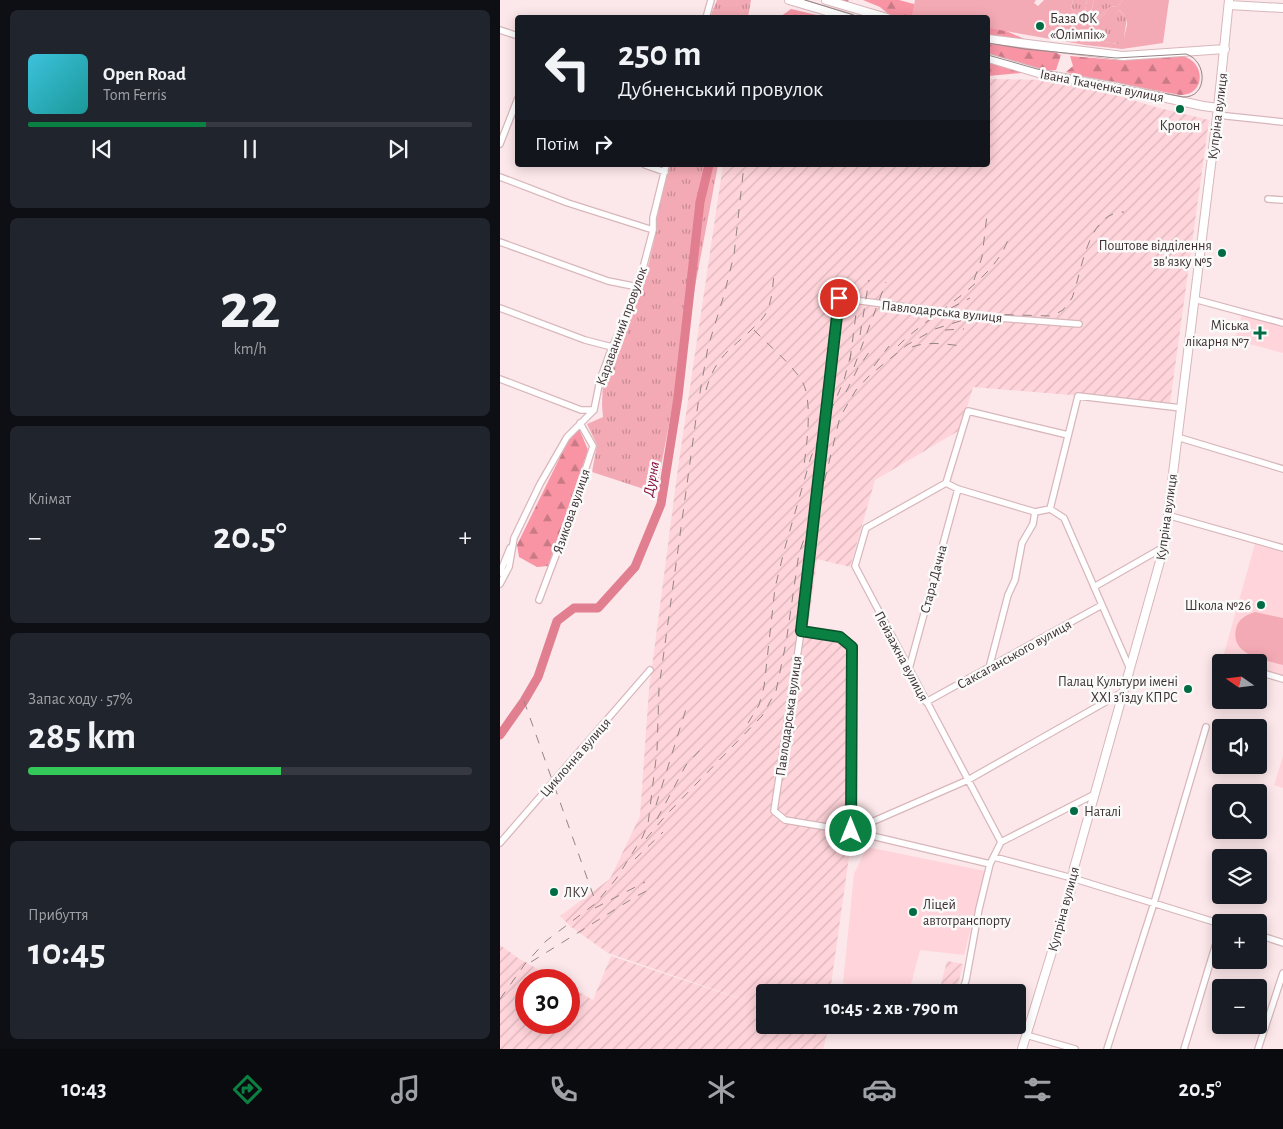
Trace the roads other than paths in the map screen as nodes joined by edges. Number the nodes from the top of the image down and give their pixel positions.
1 (711, 0) edge
2 (789, 0) edge
3 (826, 0) edge
4 (1229, 2) edge
5 (1283, 8) edge
6 (707, 15) edge
7 (840, 15) edge
8 (877, 15) edge
9 (500, 30) edge
10 (515, 35) edge
11 (990, 39) edge
12 (1225, 49) junction
13 (990, 59) edge
14 (515, 105) edge
15 (1218, 112) junction
16 (510, 116) junction
17 (515, 118) edge
18 (1283, 122) edge
19 (500, 144) edge
20 (651, 167) edge
21 (666, 167) edge
22 (665, 172) junction
23 (500, 177) edge
24 (1268, 199) dead end
25 (1283, 200) edge
26 (653, 230) junction
27 (500, 242) edge
28 (638, 287) junction
29 (1194, 298) junction
30 (500, 308) edge
31 (1283, 323) edge
32 (1079, 324) dead end
33 (612, 347) junction
34 (500, 378) edge
35 (1180, 408) junction
36 (594, 410) junction
37 (580, 423) junction
38 (1068, 435) junction
39 (1177, 438) junction
40 (1283, 469) edge
41 (946, 483) junction
42 (958, 489) junction
43 (1050, 509) junction
44 (1035, 512) junction
45 (1167, 515) junction
46 (514, 538) junction
47 (1164, 547) junction
48 (1283, 548) edge
49 (502, 562) edge
50 (500, 573) edge
51 (500, 584) edge
52 (1094, 587) junction
53 (539, 600) dead end
54 (1102, 605) junction
55 (801, 631) junction
56 (989, 668) junction
57 (909, 669) junction
58 (1130, 669) junction
59 (650, 670) dead end
60 (1268, 675) edge
61 (1283, 679) edge
62 (1123, 692) junction
63 (926, 702) junction
64 (1206, 727) dead end
65 (968, 780) junction
66 (1095, 794) junction
67 (851, 831) junction
68 (1001, 842) junction
69 (500, 843) edge
70 (994, 857) junction
71 (990, 864) junction
72 (1072, 878) junction
73 (1154, 903) junction
74 (1212, 922) edge
75 (1267, 938) edge
76 (1283, 943) edge
77 (1212, 955) edge
78 (1283, 973) edge
79 (965, 984) edge
80 (1027, 1033) junction
81 (1022, 1049) edge
82 (1075, 1049) edge
83 (1108, 1049) edge
84 (1184, 1049) edge
85 (1258, 1049) edge

1 - 6 street
2 - 7 main road
3 - 8 main road
4 - 5 main road
4 - 12 main road, Купріна вулиця
9 - 10 street
11 - 12 main road, Івана Ткаченка вулиця
12 - 15 main road, Купріна вулиця
13 - 15 main road, Івана Ткаченка вулиця
14 - 16 street
15 - 18 street
15 - 29 main road, Купріна вулиця
16 - 17 street
16 - 19 street
20 - 22 street
21 - 22 street, Караванний провулок
22 - 26 street, Караванний провулок
23 - 26 street
24 - 25 street
26 - 28 street, Караванний провулок
27 - 28 street
28 - 33 street, Караванний провулок
29 - 31 street
29 - 35 main road, Купріна вулиця
30 - 33 street
32 - 55 street, Павлодарська вулиця
33 - 36 street, Караванний провулок
34 - 36 street
35 - 38 street
35 - 39 main road, Купріна вулиця
36 - 37 street
37 - 46 street
37 - 53 street, Язикова вулиця
38 - 41 street
38 - 43 street
39 - 40 street
39 - 45 main road, Купріна вулиця
41 - 42 street
41 - 57 street, Пейзажна вулиця
42 - 44 street
42 - 57 street, Стара Дачна
43 - 44 street
43 - 52 street
44 - 56 street
45 - 47 main road, Купріна вулиця
45 - 48 street
46 - 49 street
46 - 51 street
47 - 52 street
47 - 58 main road, Купріна вулиця
49 - 50 street
52 - 54 street
54 - 56 street, Саксаганського вулиця
54 - 58 street
55 - 67 street
55 - 67 street, Павлодарська вулиця
56 - 63 street, Саксаганського вулиця
57 - 63 street, Пейзажна вулиця
58 - 62 main road, Купріна вулиця
59 - 69 street, Циклонна вулиця
60 - 61 street
62 - 65 street
62 - 66 main road, Купріна вулиця
63 - 65 street, Пейзажна вулиця
64 - 73 street
65 - 67 street
65 - 68 street, Пейзажна вулиця
66 - 68 street
66 - 72 main road, Купріна вулиця
67 - 71 street
68 - 70 street
70 - 71 street
70 - 72 street
71 - 79 street
72 - 73 street
72 - 80 main road, Купріна вулиця
73 - 74 street
73 - 83 street
75 - 76 street
77 - 84 street
78 - 85 street
80 - 81 main road, Купріна вулиця
80 - 82 street

